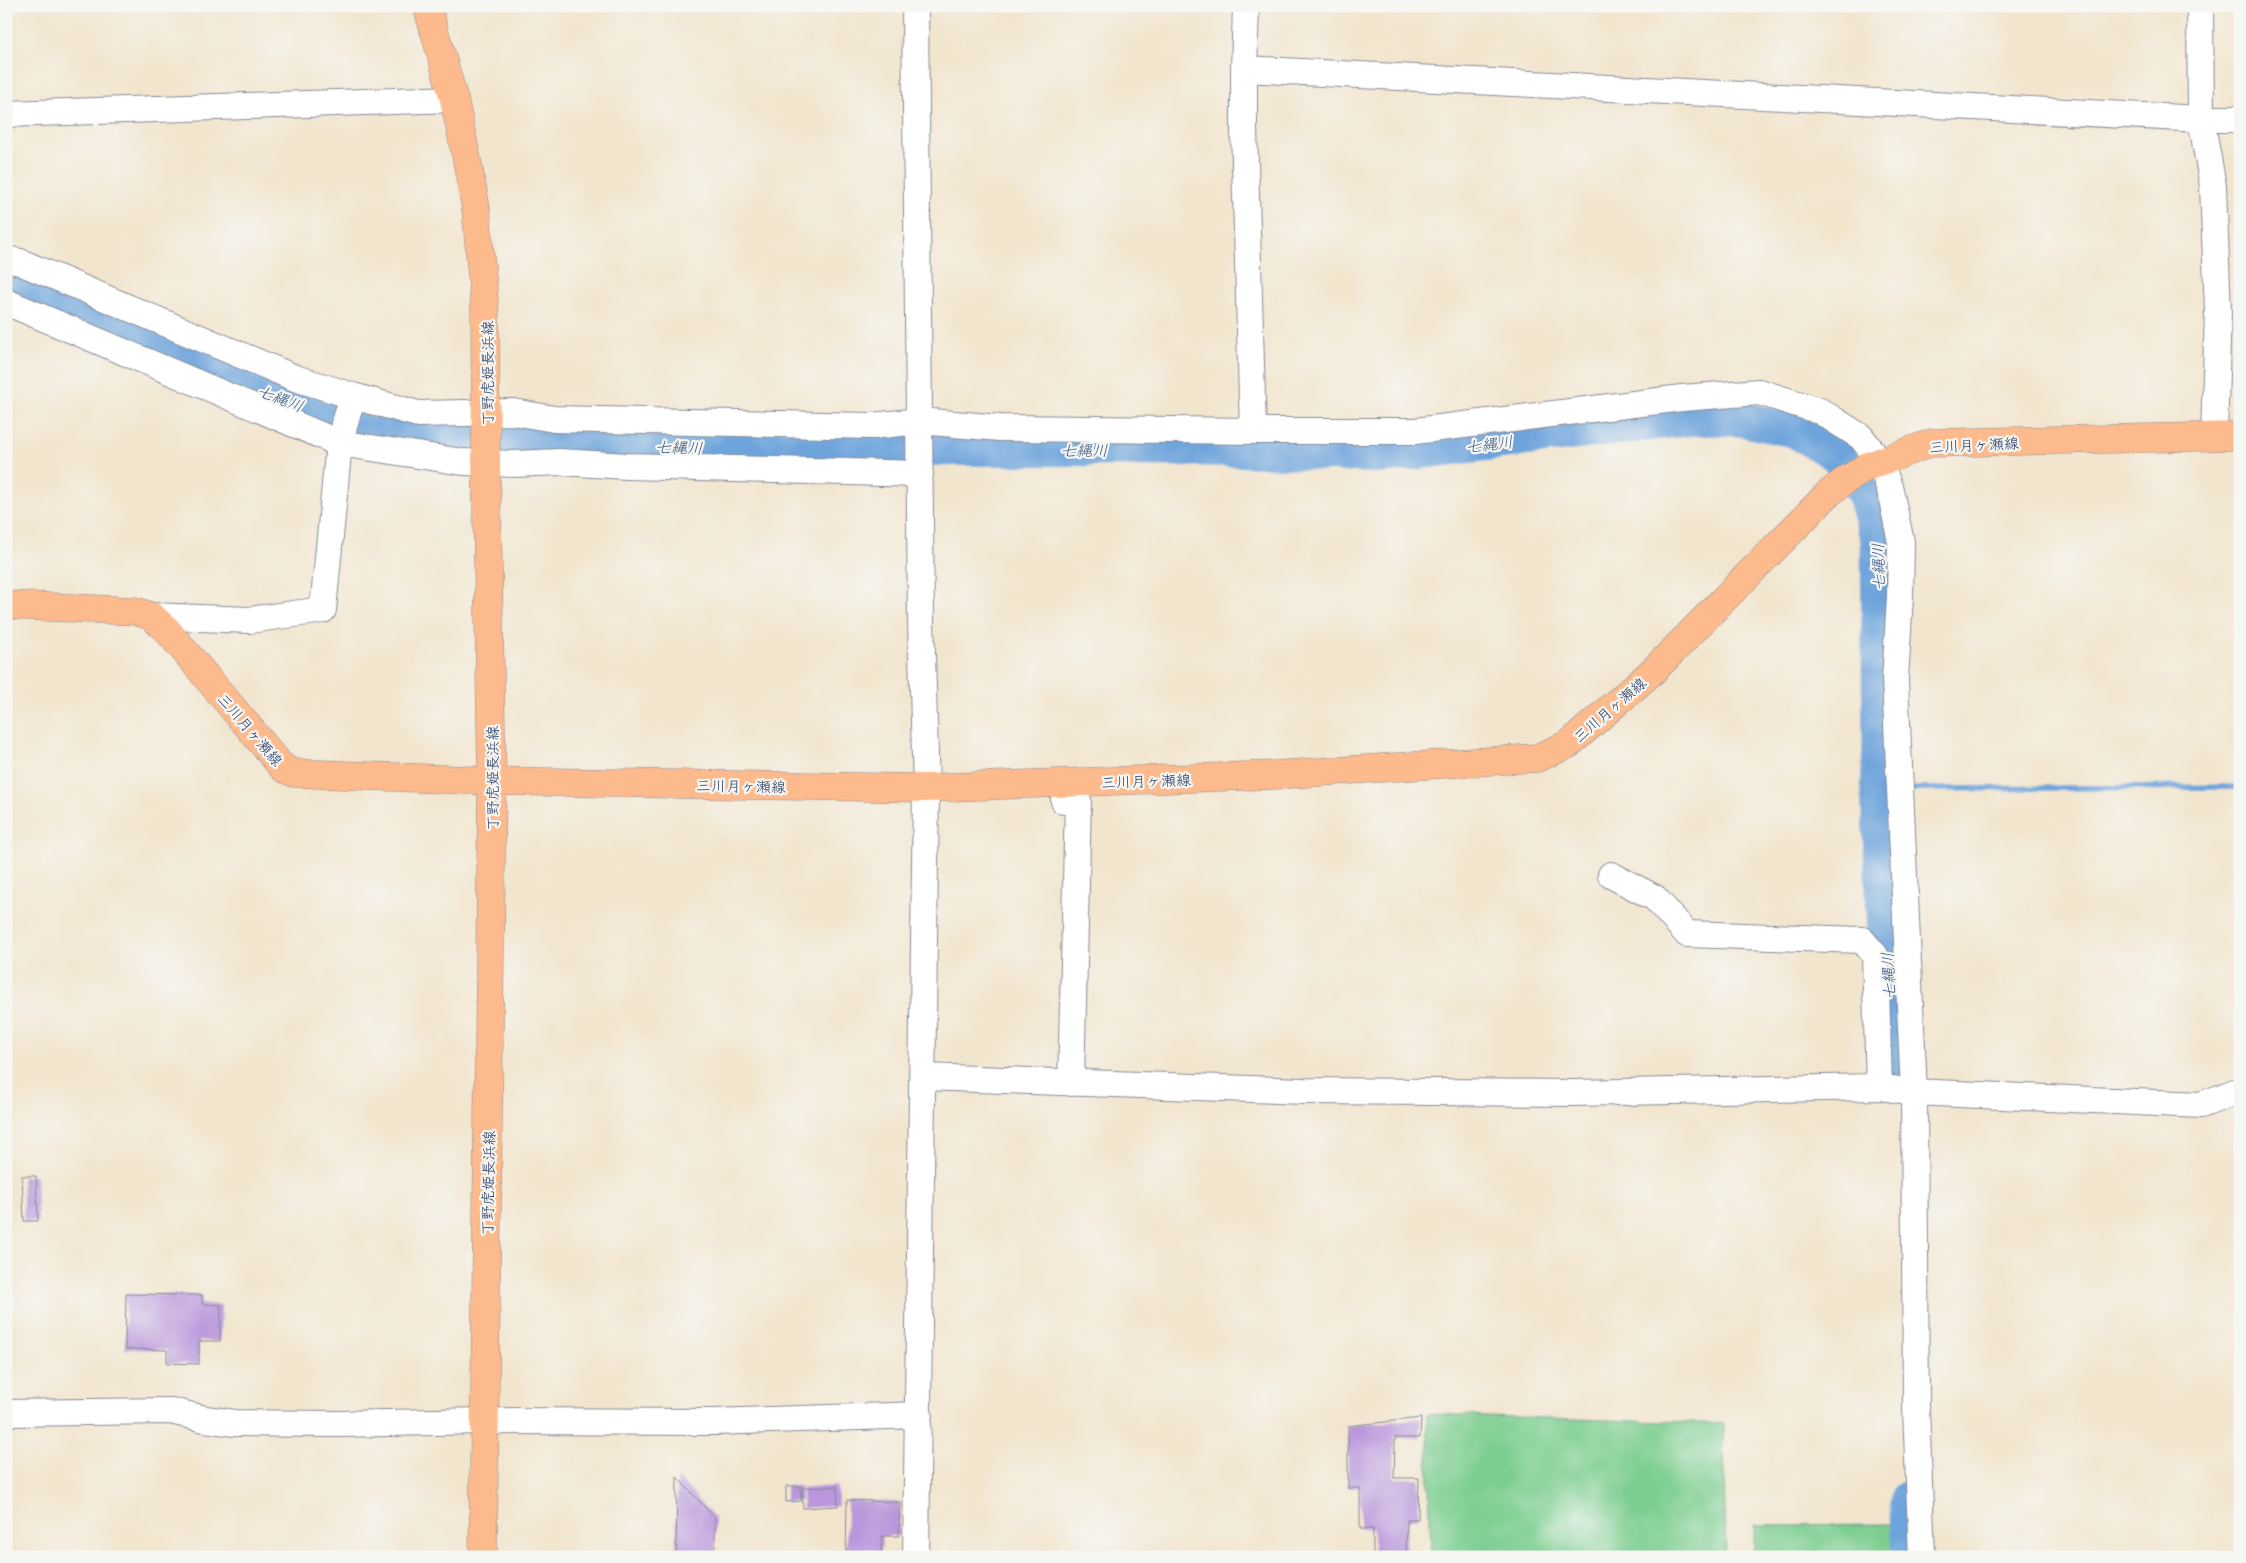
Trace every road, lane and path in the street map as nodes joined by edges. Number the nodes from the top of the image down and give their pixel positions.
1 (427, 6) edge
2 (916, 6) edge
3 (1246, 6) edge
4 (2200, 6) edge
5 (1244, 69) junction
6 (454, 99) junction
7 (6, 114) edge
8 (2200, 119) junction
9 (2240, 119) edge
10 (6, 259) edge
11 (6, 302) edge
12 (352, 396) junction
13 (486, 415) junction
14 (920, 421) junction
15 (1253, 431) junction
16 (2227, 436) edge
17 (339, 443) junction
18 (486, 460) junction
19 (1873, 464) junction
20 (920, 474) junction
21 (6, 605) edge
22 (151, 616) junction
23 (492, 781) junction
24 (1064, 783) junction
25 (926, 788) junction
26 (1611, 874) dead end
27 (924, 1077) junction
28 (1071, 1083) junction
29 (1879, 1087) junction
30 (2240, 1090) edge
31 (1914, 1092) junction
32 (6, 1413) edge
33 (919, 1415) junction
34 (484, 1421) junction
35 (483, 1557) edge
36 (916, 1557) edge
37 (1922, 1557) edge

1 - 6 main road, 丁野虎姫長浜線
2 - 14 street
3 - 5 street
4 - 8 street
5 - 8 street
5 - 15 street
6 - 7 street
6 - 13 main road, 丁野虎姫長浜線
8 - 9 street
8 - 16 street
10 - 12 street
11 - 17 street
12 - 13 street
12 - 17 street
13 - 14 street
13 - 18 main road, 丁野虎姫長浜線
14 - 15 street
14 - 20 street
15 - 19 street
16 - 19 main road, 三川月ヶ瀬線
17 - 18 street
17 - 22 street
18 - 20 street
18 - 23 main road, 丁野虎姫長浜線
19 - 24 main road, 三川月ヶ瀬線
19 - 31 street
20 - 25 street
21 - 22 main road, 三川月ヶ瀬線
22 - 23 main road, 三川月ヶ瀬線
23 - 25 main road, 三川月ヶ瀬線
23 - 34 main road, 丁野虎姫長浜線
24 - 25 main road, 三川月ヶ瀬線
24 - 28 street
25 - 27 street
26 - 29 street
27 - 28 street
27 - 33 street
28 - 29 street
29 - 31 street
30 - 31 street
31 - 37 street
32 - 34 street
33 - 34 street
33 - 36 street
34 - 35 main road, 丁野虎姫長浜線

